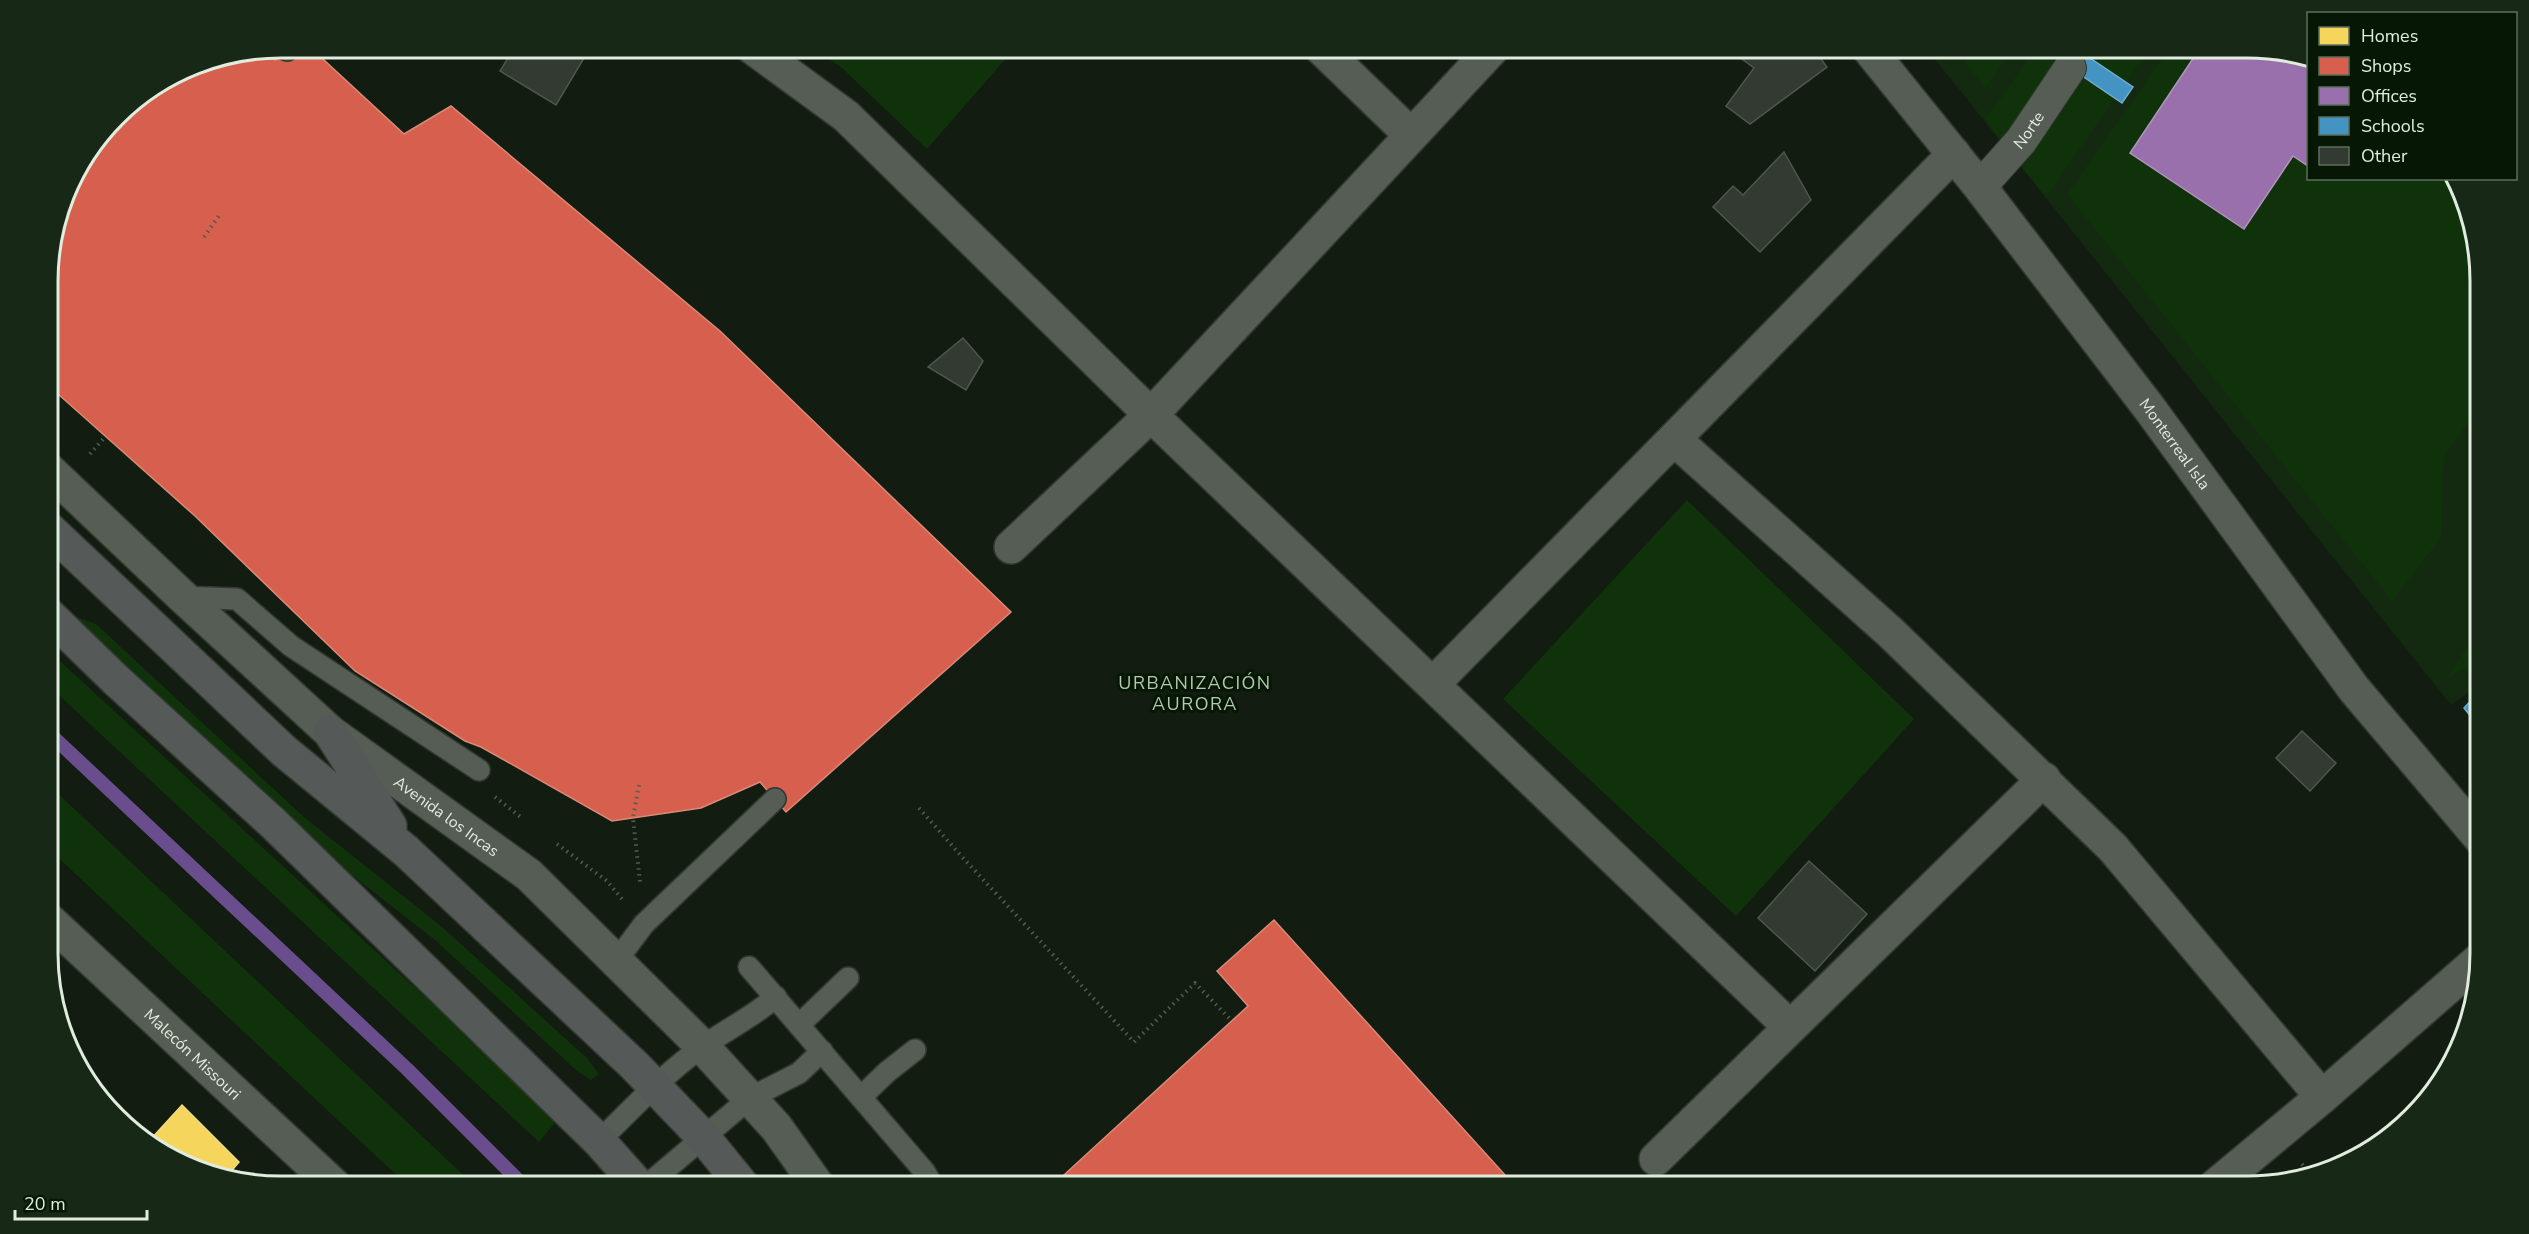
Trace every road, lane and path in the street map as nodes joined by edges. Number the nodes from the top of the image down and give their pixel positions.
1 (767, 58) edge
2 (1331, 58) edge
3 (1484, 58) edge
4 (1876, 58) edge
5 (2079, 58) edge
6 (1411, 135) junction
7 (1954, 154) junction
8 (1980, 187) junction
9 (221, 213) dead end
10 (204, 237) dead end
11 (1151, 415) junction
12 (1674, 439) junction
13 (59, 479) edge
14 (59, 538) edge
15 (1011, 547) dead end
16 (183, 597) junction
17 (59, 625) edge
18 (1432, 684) junction
19 (330, 732) junction
20 (479, 770) dead end
21 (2044, 779) junction
22 (639, 786) dead end
23 (775, 800) dead end
24 (919, 808) dead end
25 (2470, 826) edge
26 (406, 851) junction
27 (644, 924) junction
28 (59, 929) edge
29 (617, 960) junction
30 (749, 968) dead end
31 (2470, 968) edge
32 (848, 978) dead end
33 (776, 997) junction
34 (1232, 1022) dead end
35 (799, 1025) junction
36 (1790, 1027) junction
37 (702, 1046) junction
38 (915, 1050) dead end
39 (822, 1051) junction
40 (656, 1086) junction
41 (861, 1097) junction
42 (2322, 1097) junction
43 (750, 1098) junction
44 (704, 1138) junction
45 (599, 1141) junction
46 (1656, 1159) dead end
47 (324, 1176) edge
48 (630, 1176) edge
49 (658, 1176) edge
50 (735, 1176) edge
51 (812, 1176) edge
52 (927, 1176) edge
53 (2228, 1176) edge

1 - 11 street
2 - 6 street
3 - 6 street
4 - 7 street, Monterreal Isla
5 - 8 street, Norte
6 - 11 street
7 - 8 street, Monterreal Isla
7 - 12 street
8 - 25 street, Monterreal Isla
9 - 10 path
11 - 15 street
11 - 18 street
12 - 18 street
12 - 21 street
13 - 16 street, Avenida los Incas
14 - 26 main road
16 - 19 street, Avenida los Incas
16 - 20 lane
17 - 45 main road
18 - 36 street
19 - 26 main road
19 - 29 street, Avenida los Incas
21 - 36 street
21 - 42 street
22 - 27 path
23 - 27 lane
24 - 34 path
26 - 40 main road
27 - 29 lane
28 - 47 street, Malecón Missouri
29 - 37 street, Avenida los Incas
30 - 33 lane
31 - 42 street
32 - 35 lane
33 - 35 lane
33 - 37 lane
35 - 39 lane
36 - 46 street
37 - 40 lane
37 - 43 street, Avenida los Incas
38 - 41 lane
39 - 41 lane
39 - 43 lane
40 - 44 main road
40 - 45 lane
41 - 52 lane
42 - 53 street
43 - 44 lane
43 - 51 street, Avenida los Incas
44 - 49 lane
44 - 50 main road
45 - 48 main road

